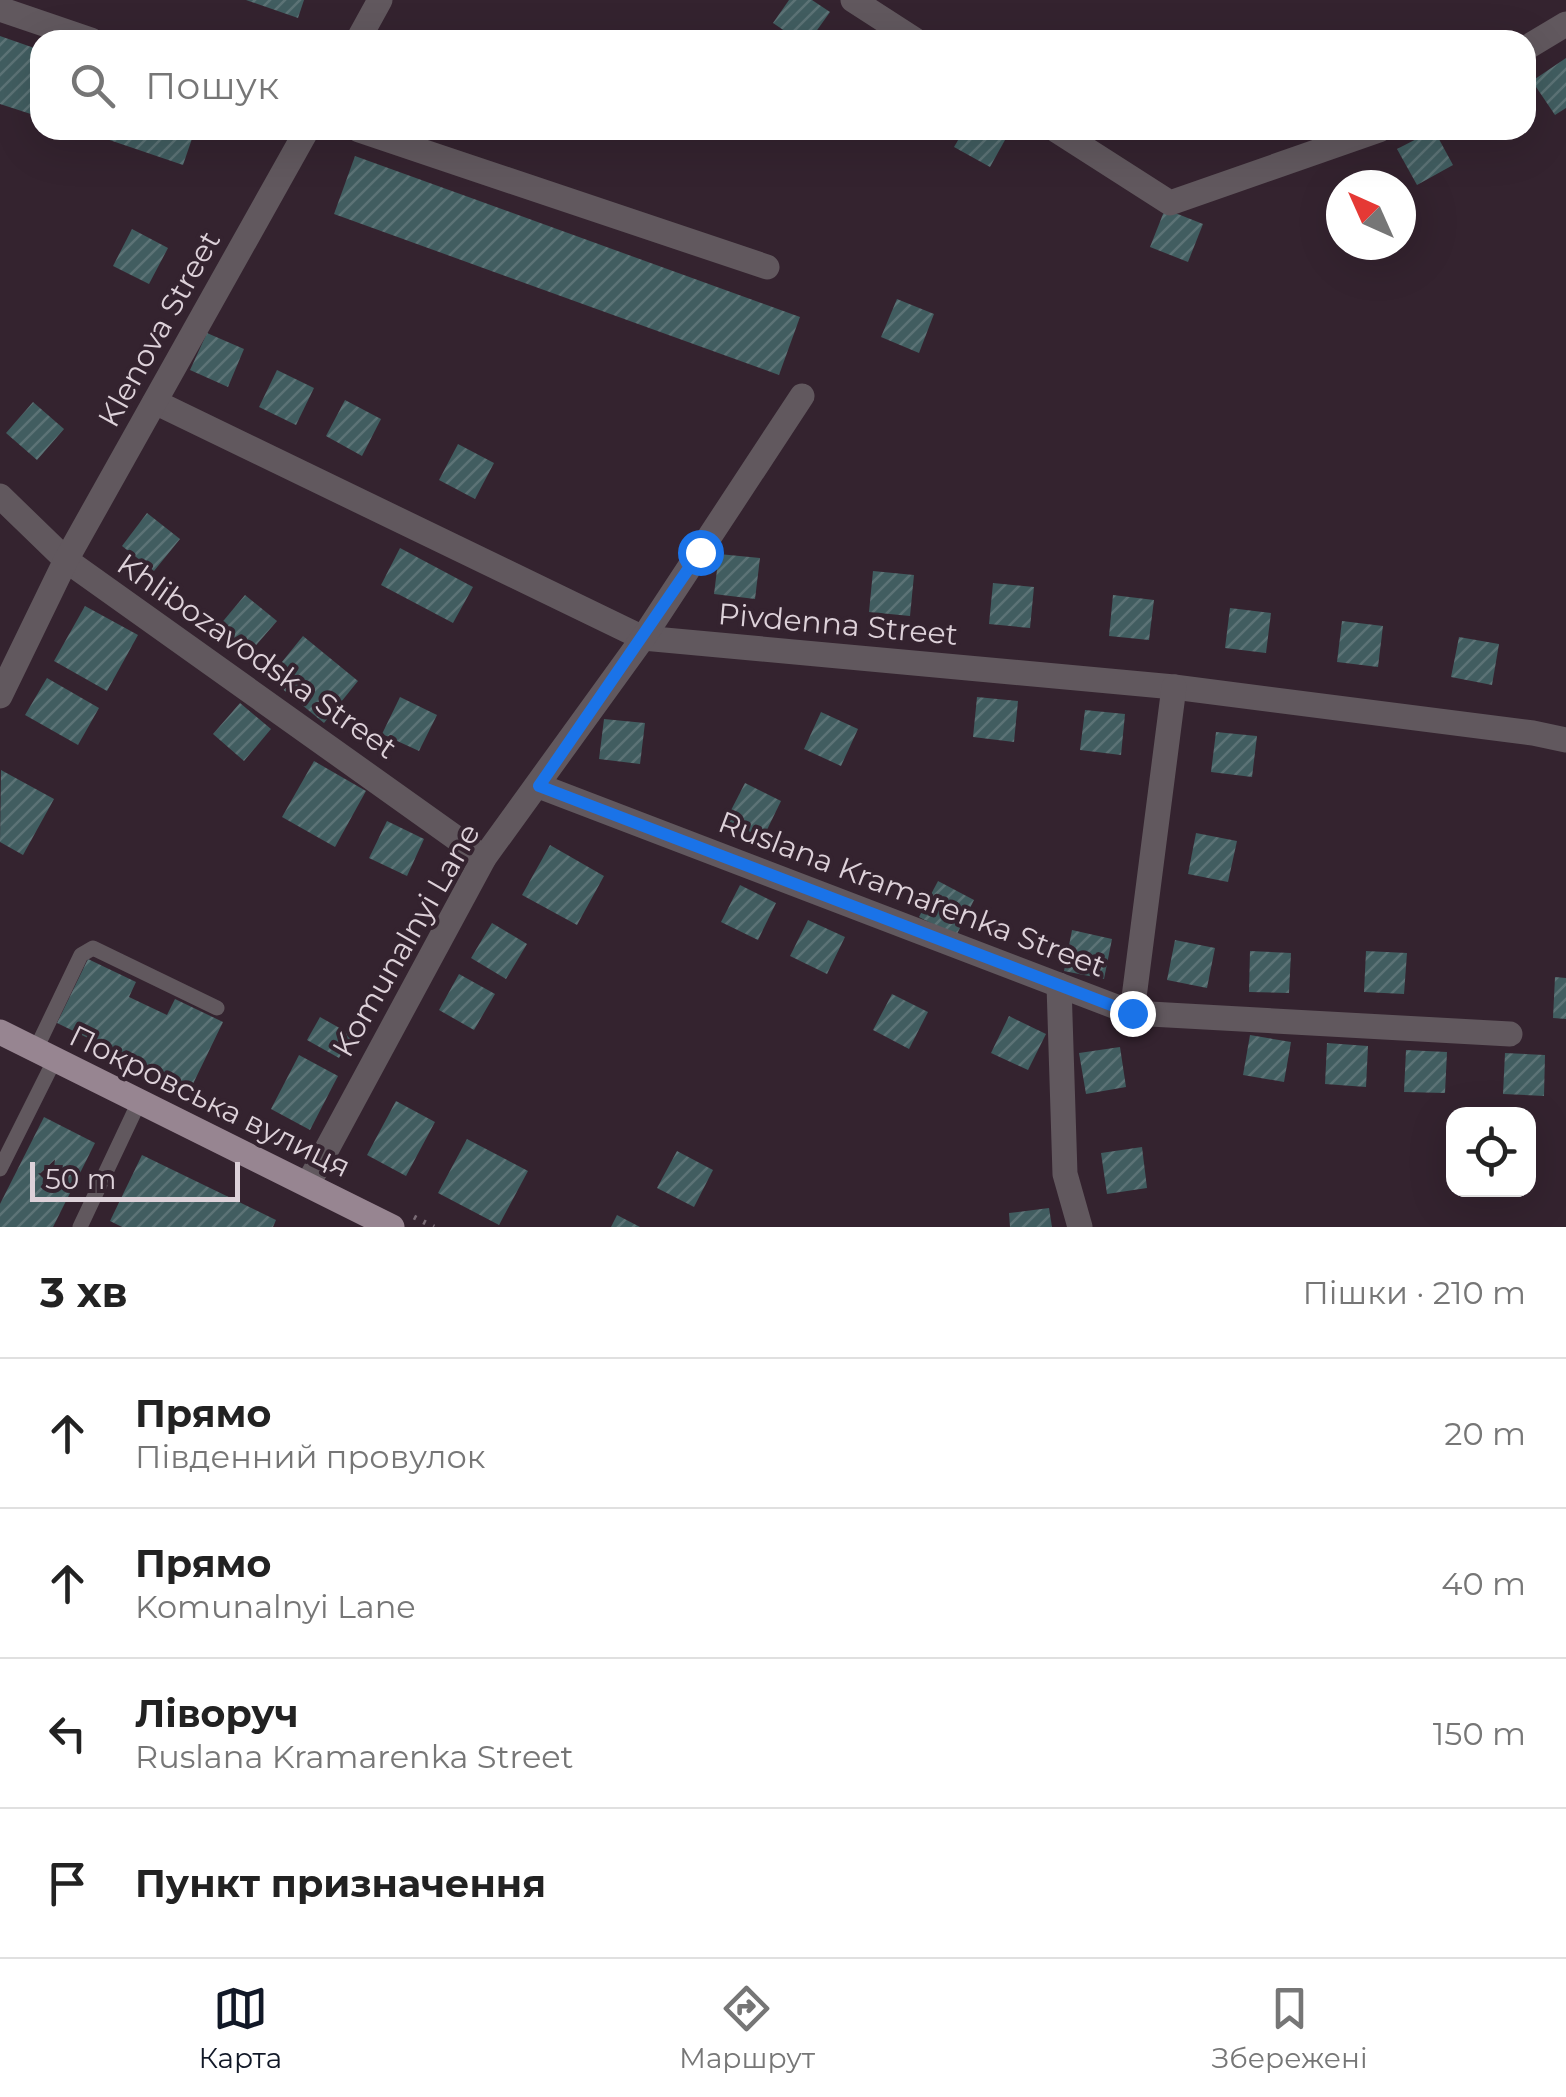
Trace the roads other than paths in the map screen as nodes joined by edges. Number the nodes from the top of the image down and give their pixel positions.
1 (380, 0) edge
2 (853, 0) edge
3 (0, 10) edge
4 (1566, 24) edge
5 (61, 30) edge
6 (364, 30) edge
7 (900, 30) edge
8 (1536, 42) edge
9 (302, 140) edge
10 (388, 140) edge
11 (1072, 140) edge
12 (1350, 140) edge
13 (767, 267) dead end
14 (802, 396) dead end
15 (155, 402) junction
16 (0, 496) edge
17 (66, 560) junction
18 (643, 638) junction
19 (1174, 687) junction
20 (0, 696) edge
21 (1566, 740) edge
22 (539, 786) junction
23 (484, 858) junction
24 (1059, 985) junction
25 (217, 1008) dead end
26 (1132, 1013) junction
27 (0, 1032) edge
28 (1510, 1034) dead end
29 (44, 1056) junction
30 (140, 1102) junction
31 (0, 1168) edge
32 (308, 1184) junction
33 (80, 1227) edge
34 (392, 1227) edge
35 (1080, 1227) edge

1 - 6 street
2 - 7 street
3 - 5 street
4 - 8 street
9 - 15 street, Klenova Street
10 - 13 street
11 - 12 street
14 - 18 street, Komunalnyi Lane
15 - 17 street, Klenova Street
15 - 18 street, Pivdenna Street
16 - 17 street, Khlibozavodska Street
17 - 20 street, Klenova Street
17 - 23 street, Khlibozavodska Street
18 - 19 street, Pivdenna Street
18 - 22 street, Komunalnyi Lane
19 - 21 street, Pivdenna Street
19 - 26 street
22 - 23 street, Komunalnyi Lane
22 - 24 street, Ruslana Kramarenka Street
23 - 32 street, Komunalnyi Lane
24 - 26 street, Ruslana Kramarenka Street
24 - 35 street
25 - 29 lane
26 - 28 street, Ruslana Kramarenka Street
27 - 29 main road, Покровська вулиця
29 - 30 main road, Покровська вулиця
29 - 31 lane
30 - 32 main road, Покровська вулиця
30 - 33 lane
32 - 34 main road, Покровська вулиця

